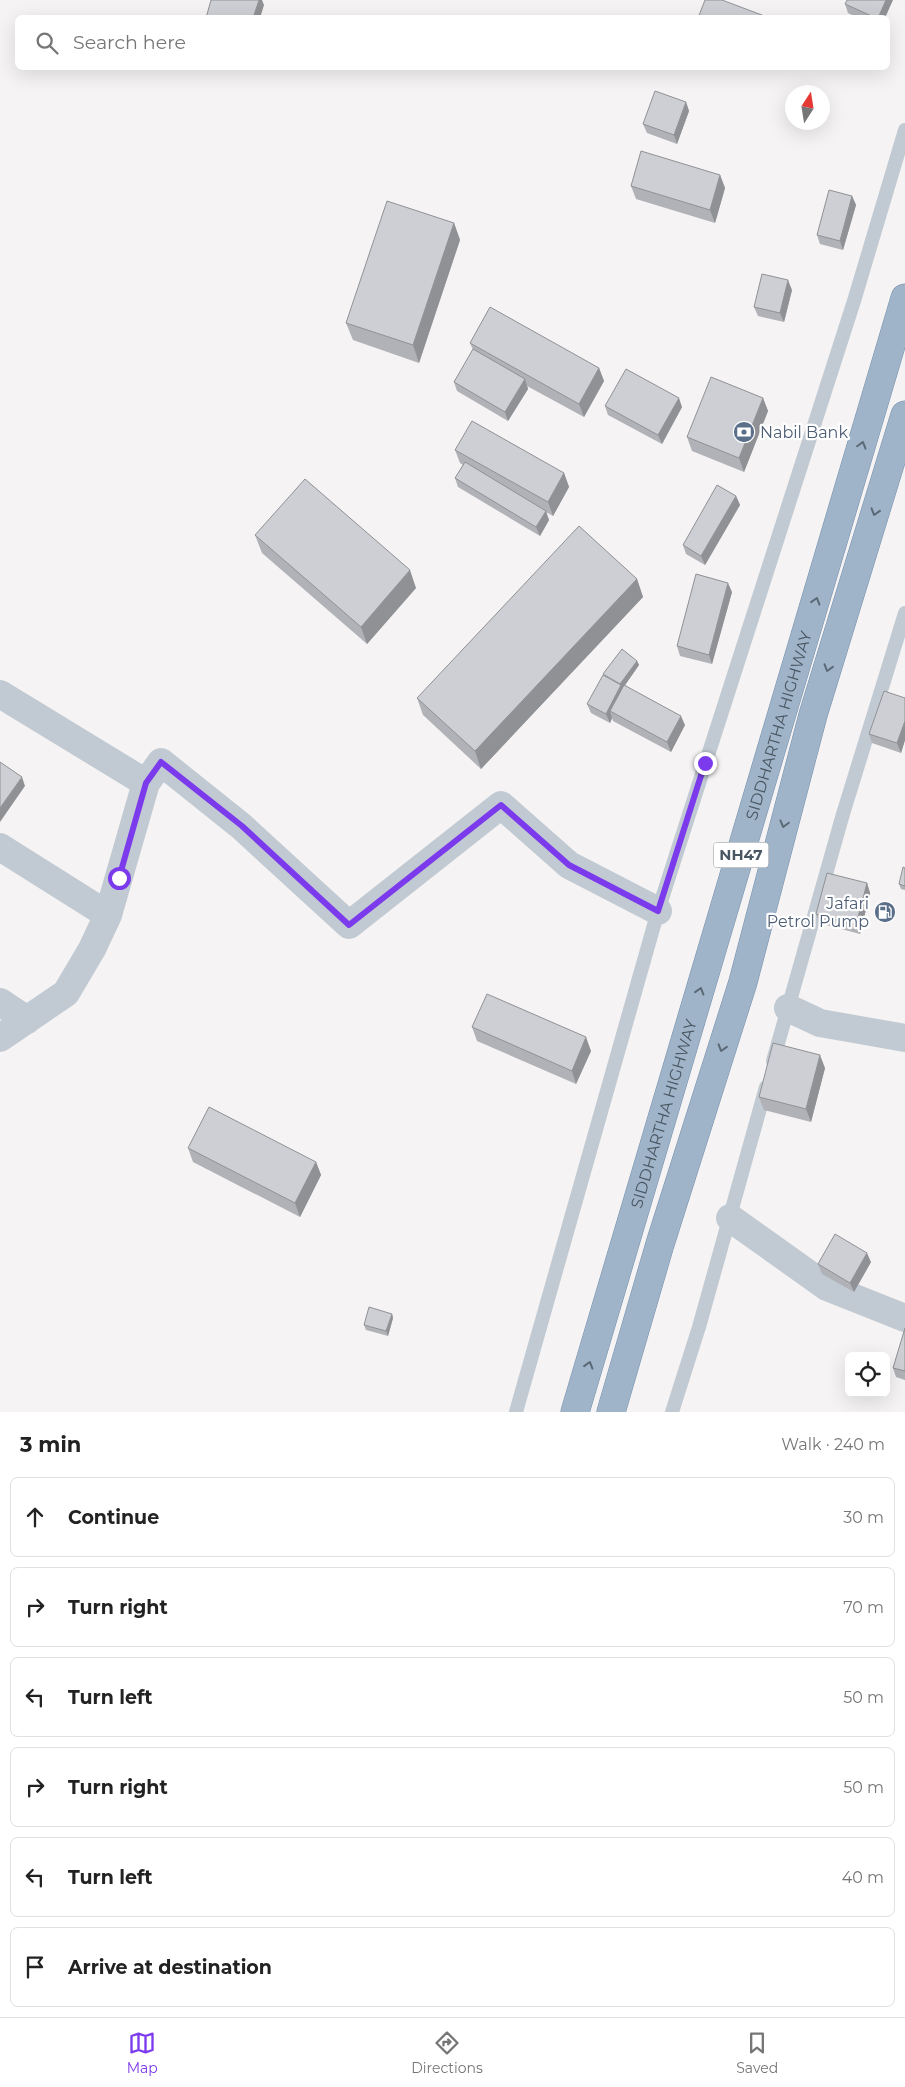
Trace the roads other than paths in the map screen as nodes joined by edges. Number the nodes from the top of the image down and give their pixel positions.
1 (905, 130) edge
2 (905, 298) edge
3 (905, 415) edge
4 (905, 614) edge
5 (0, 694) edge
6 (146, 783) junction
7 (0, 847) edge
8 (658, 911) junction
9 (108, 915) junction
10 (0, 1002) edge
11 (788, 1008) junction
12 (27, 1020) junction
13 (0, 1038) edge
14 (905, 1038) edge
15 (730, 1218) junction
16 (905, 1318) edge
17 (516, 1412) edge
18 (575, 1412) edge
19 (610, 1412) edge
20 (672, 1412) edge

1 - 8 lane
18 -> 2 highway, SIDDHARTHA HIGHWAY / NH47
3 -> 19 highway, SIDDHARTHA HIGHWAY / NH47
4 - 11 lane
5 - 6 street
6 - 8 street
6 - 9 street
7 - 9 street
8 - 17 lane
9 - 12 street
10 - 12 street
11 - 14 street
11 - 15 lane
12 - 13 street
15 - 16 street
15 - 20 lane

